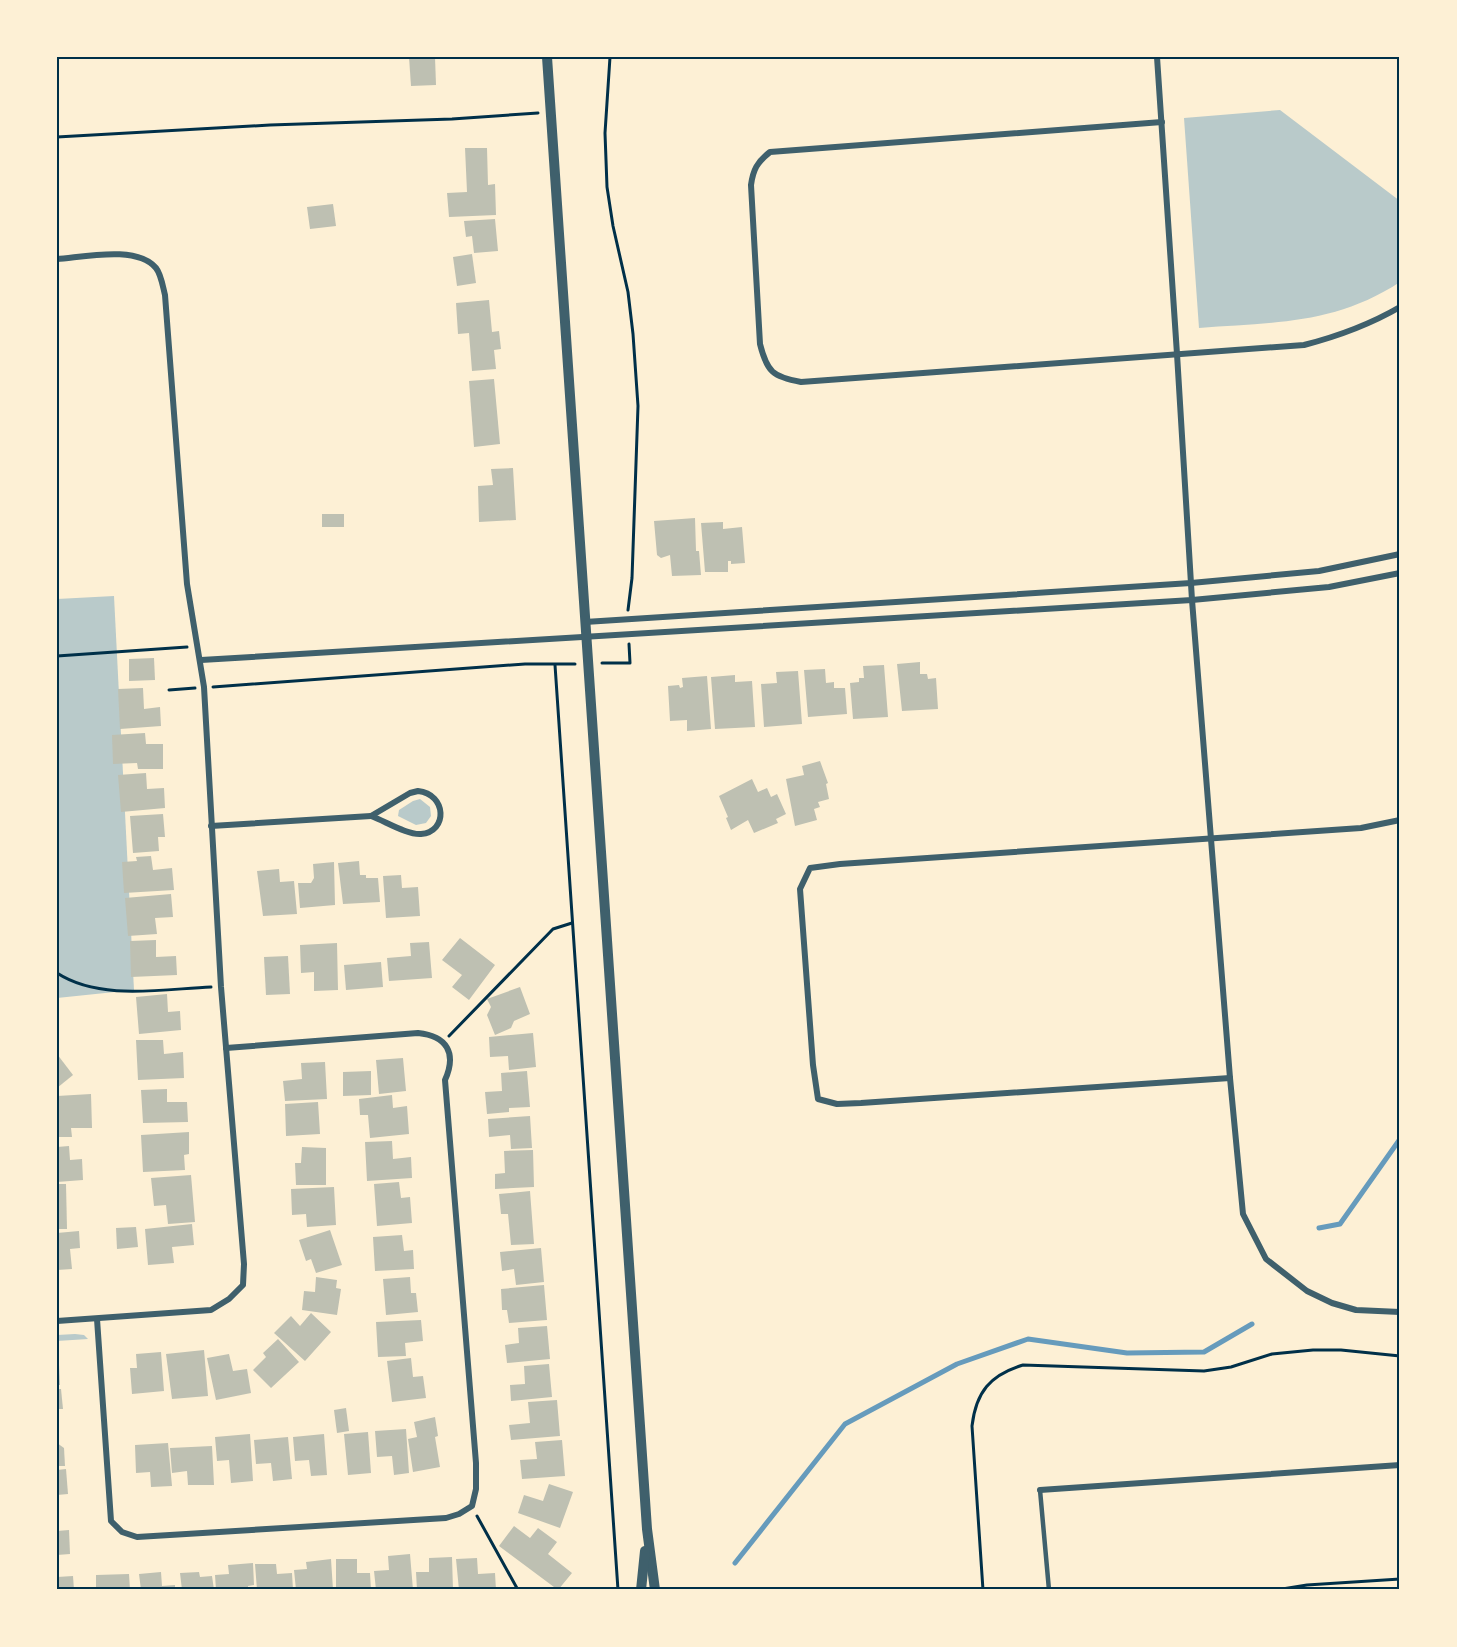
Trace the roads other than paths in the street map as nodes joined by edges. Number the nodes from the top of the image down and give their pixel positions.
1 (547, 57) edge
2 (1157, 57) edge
3 (1162, 122) junction
4 (57, 259) edge
5 (1400, 308) edge
6 (1178, 354) junction
7 (1400, 554) edge
8 (1400, 573) edge
9 (1191, 584) junction
10 (1192, 600) junction
11 (585, 622) junction
12 (586, 636) junction
13 (201, 660) junction
14 (371, 816) junction
15 (1400, 820) edge
16 (211, 826) junction
17 (1212, 838) junction
18 (226, 1048) junction
19 (1230, 1078) junction
20 (1400, 1312) edge
21 (97, 1318) junction
22 (57, 1321) edge
23 (1400, 1465) edge
24 (1040, 1490) joint
25 (646, 1529) junction
26 (641, 1590) edge
27 (655, 1590) edge
28 (1049, 1590) edge

1 - 11 street
2 - 3 street
3 - 6 street
3 - 6 street
4 - 13 street
5 - 6 street
6 - 9 street
7 - 9 street
8 - 10 street
9 - 10 street
9 - 11 street
10 - 12 street
10 - 17 street
11 - 12 street
12 - 13 street
12 - 25 street
13 - 16 street
14 - 14 street
14 - 16 street
15 - 17 street
16 - 18 street
17 - 19 street
17 - 19 street
18 - 21 street
18 - 21 street
19 - 20 street
21 - 22 street
23 - 24 street
24 - 28 lane
25 - 26 street
25 - 27 street

